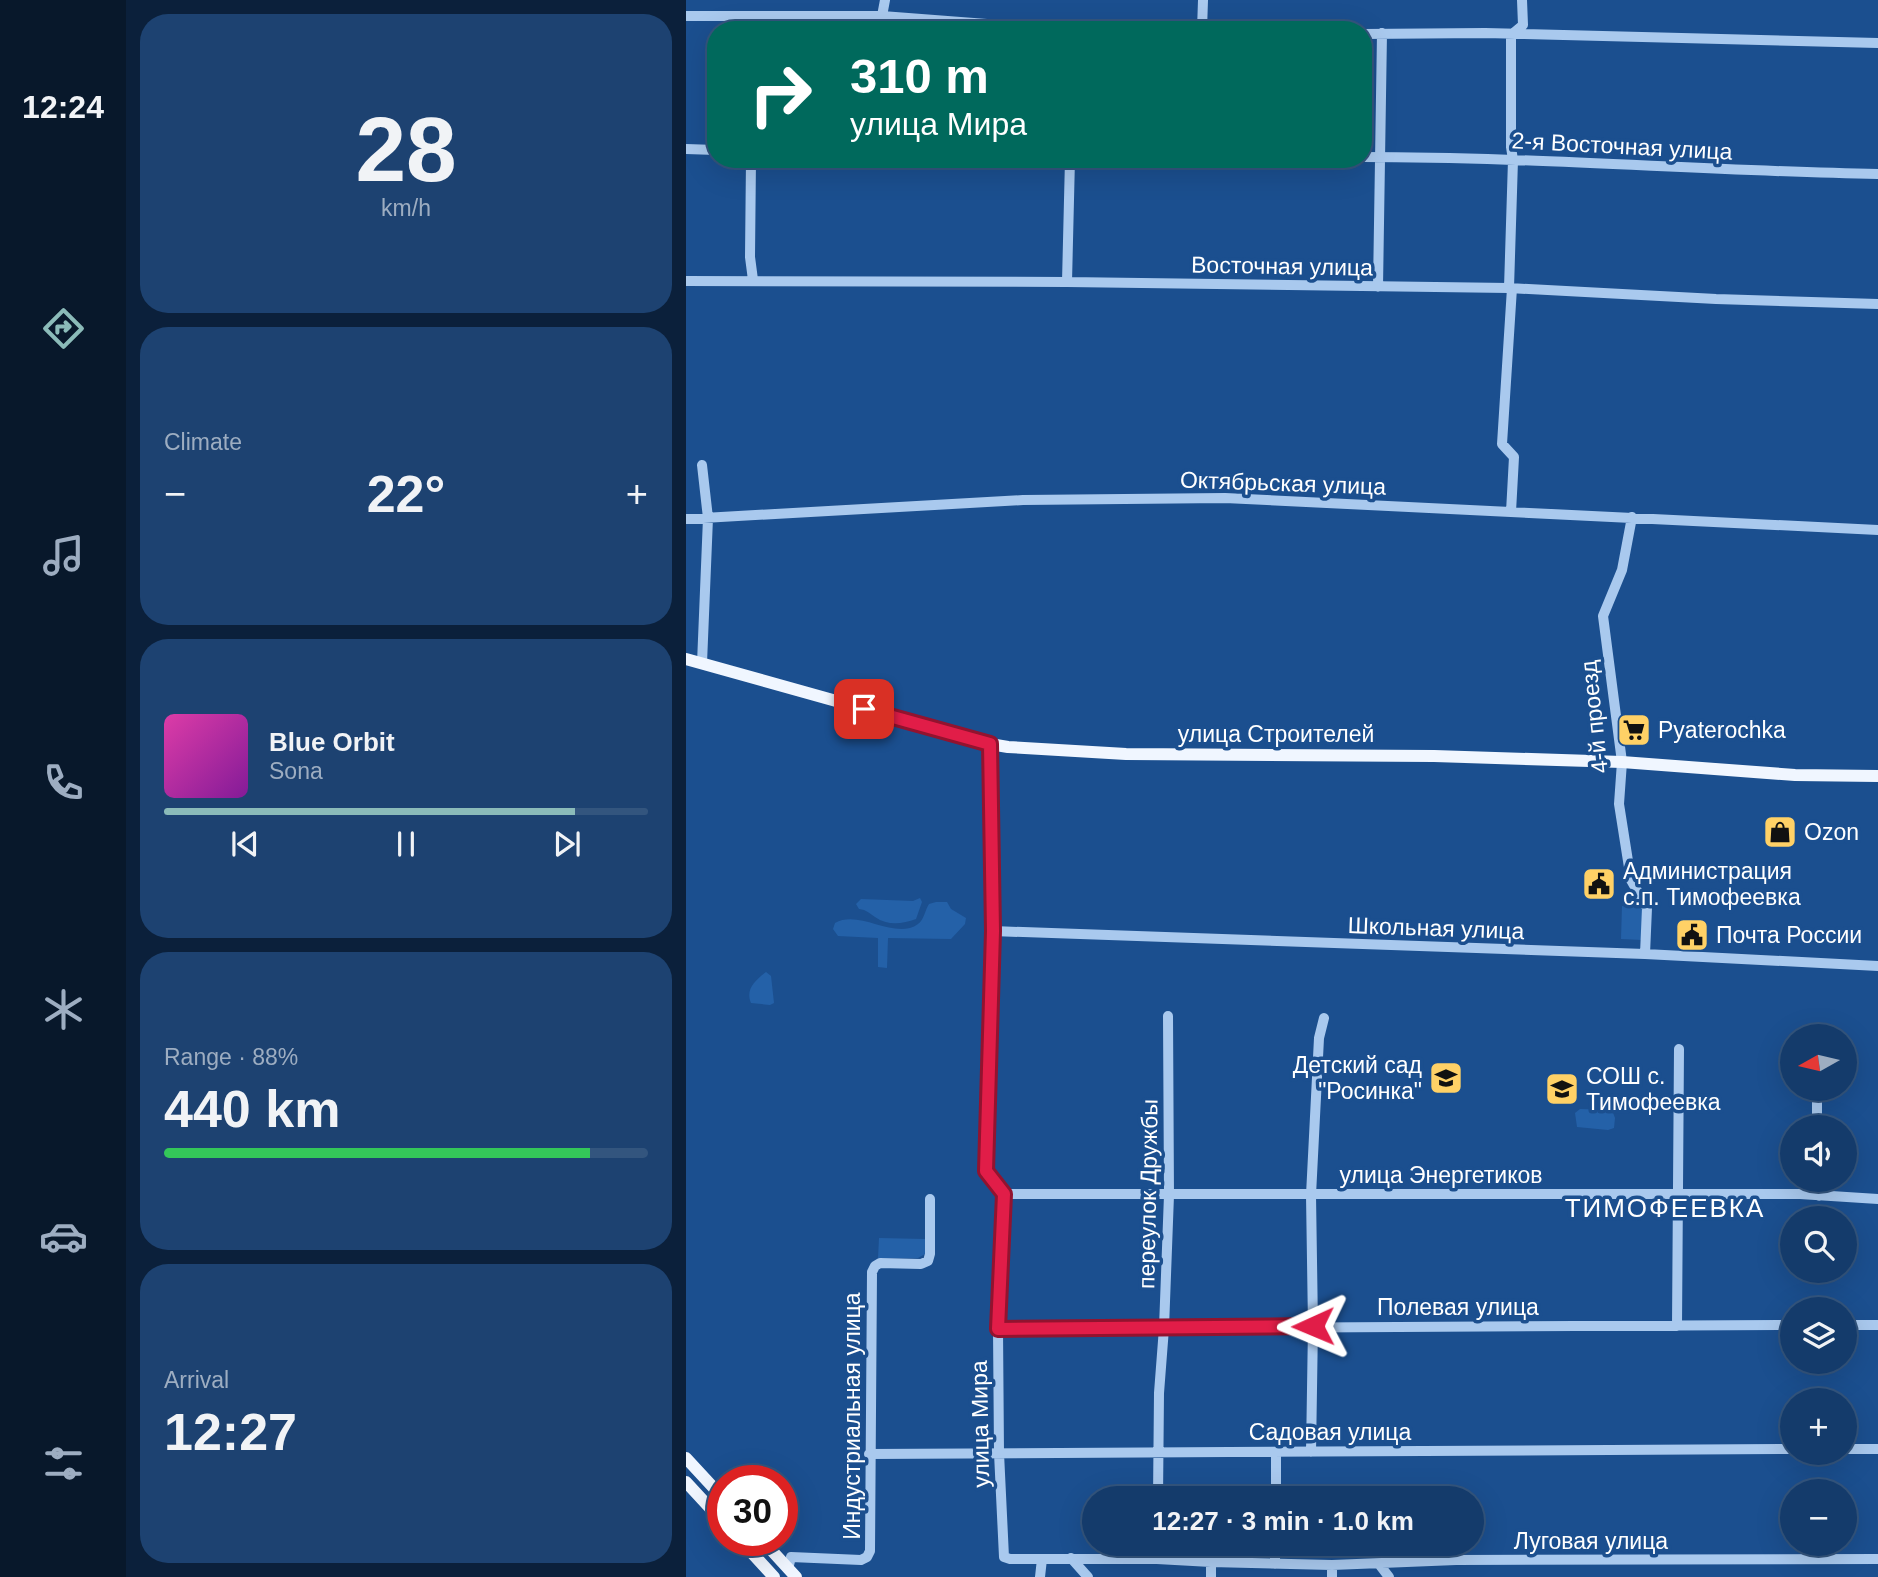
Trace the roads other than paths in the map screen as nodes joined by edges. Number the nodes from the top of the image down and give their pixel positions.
1 (885, 0) edge
2 (1203, 0) edge
3 (1522, 0) edge
4 (686, 16) edge
5 (882, 16) junction
6 (751, 18) joint
7 (948, 21) edge
8 (1202, 21) edge
9 (1382, 33) junction
10 (1372, 34) edge
11 (1511, 35) junction
12 (1878, 43) edge
13 (686, 149) edge
14 (707, 150) edge
15 (1372, 157) edge
16 (1380, 157) junction
17 (1513, 160) junction
18 (751, 168) edge
19 (1070, 168) edge
20 (1878, 174) edge
21 (753, 280) junction
22 (686, 281) edge
23 (1067, 282) junction
24 (1378, 287) junction
25 (1510, 288) junction
26 (1878, 304) edge
27 (702, 465) dead end
28 (1511, 512) junction
29 (1632, 517) junction
30 (708, 518) junction
31 (686, 519) edge
32 (1878, 530) edge
33 (686, 659) edge
34 (702, 663) junction
35 (990, 744) junction
36 (1622, 762) junction
37 (1878, 776) edge
38 (993, 931) junction
39 (1645, 954) junction
40 (1878, 966) edge
41 (1168, 1016) dead end
42 (1324, 1018) dead end
43 (1679, 1049) dead end
44 (1819, 1192) edge
45 (1004, 1194) junction
46 (1678, 1194) junction
47 (1169, 1195) junction
48 (1311, 1195) junction
49 (1819, 1196) junction
50 (930, 1199) dead end
51 (1878, 1199) edge
52 (1780, 1325) edge
53 (1857, 1325) edge
54 (1878, 1325) edge
55 (1313, 1326) junction
56 (1676, 1326) junction
57 (1164, 1328) junction
58 (998, 1329) junction
59 (1780, 1449) edge
60 (1857, 1449) edge
61 (1878, 1449) edge
62 (1276, 1452) junction
63 (1311, 1452) junction
64 (999, 1453) junction
65 (1159, 1453) junction
66 (869, 1454) junction
67 (686, 1458) edge
68 (707, 1480) edge
69 (686, 1482) edge
70 (1158, 1486) edge
71 (1276, 1486) edge
72 (707, 1504) edge
73 (755, 1556) edge
74 (777, 1556) edge
75 (1275, 1556) edge
76 (1071, 1558) junction
77 (1010, 1559) joint
78 (1042, 1559) junction
79 (1157, 1559) joint
80 (1878, 1559) edge
81 (1211, 1562) junction
82 (1275, 1563) junction
83 (1378, 1564) junction
84 (1332, 1565) junction
85 (792, 1573) edge
86 (774, 1577) edge
87 (1040, 1577) edge
88 (1088, 1577) edge
89 (1211, 1577) edge
90 (1332, 1577) edge
91 (1389, 1577) edge

1 - 5 street
2 - 8 street
3 - 11 street
4 - 6 street
5 - 6 street
5 - 7 street
9 - 10 street
9 - 11 street
9 - 16 street
11 - 12 street
11 - 17 street
13 - 14 street
15 - 16 street, 2-я Восточная улица
16 - 17 street, 2-я Восточная улица
16 - 24 street
17 - 20 street, 2-я Восточная улица
17 - 25 street
18 - 21 street
19 - 23 street
21 - 22 street, Восточная улица
21 - 23 street, Восточная улица
23 - 24 street, Восточная улица
24 - 25 street, Восточная улица
25 - 26 street, Восточная улица
25 - 28 street
27 - 30 street
28 - 29 street, Октябрьская улица
28 - 30 street, Октябрьская улица
29 - 32 street, Октябрьская улица
29 - 36 street, 4-й проезд
30 - 31 street, Октябрьская улица
30 - 34 street
33 - 34 main road, улица Строителей
34 - 35 main road, улица Строителей
35 - 36 main road, улица Строителей
35 - 38 street
36 - 37 main road, улица Строителей
36 - 39 street, 4-й проезд
38 - 39 street, Школьная улица
38 - 45 street
39 - 40 street, Школьная улица
41 - 47 street, переулок Дружбы
42 - 48 street
43 - 46 street
44 - 49 street
45 - 47 street, улица Энергетиков
45 - 58 street, улица Мира
46 - 48 street, улица Энергетиков
46 - 49 street, улица Энергетиков
46 - 56 street
47 - 48 street, улица Энергетиков
47 - 57 street, переулок Дружбы
48 - 55 street
49 - 51 street, улица Энергетиков
50 - 66 street, Индустриальная улица
52 - 56 street, Полевая улица
53 - 54 street
55 - 56 street, Полевая улица
55 - 57 street, Полевая улица
55 - 63 street
57 - 58 street, Полевая улица
57 - 65 street, переулок Дружбы
58 - 64 street, улица Мира
59 - 63 street, Садовая улица
60 - 61 street
62 - 63 street, Садовая улица
62 - 65 street, Садовая улица
62 - 71 street
64 - 65 street, Садовая улица
64 - 66 street, Садовая улица
64 - 77 street, улица Мира
65 - 70 street, переулок Дружбы
66 - 85 street, Индустриальная улица
67 - 68 main road
69 - 72 main road
73 - 86 main road
74 - 85 main road
75 - 82 street
76 - 78 street, Луговая улица
76 - 79 street, Луговая улица
76 - 88 street
77 - 78 street, Луговая улица
78 - 87 street
79 - 81 street, Луговая улица
80 - 83 street, Луговая улица
81 - 82 street, Луговая улица
81 - 89 street
82 - 84 street, Луговая улица
83 - 84 street, Луговая улица
83 - 91 street
84 - 90 street

